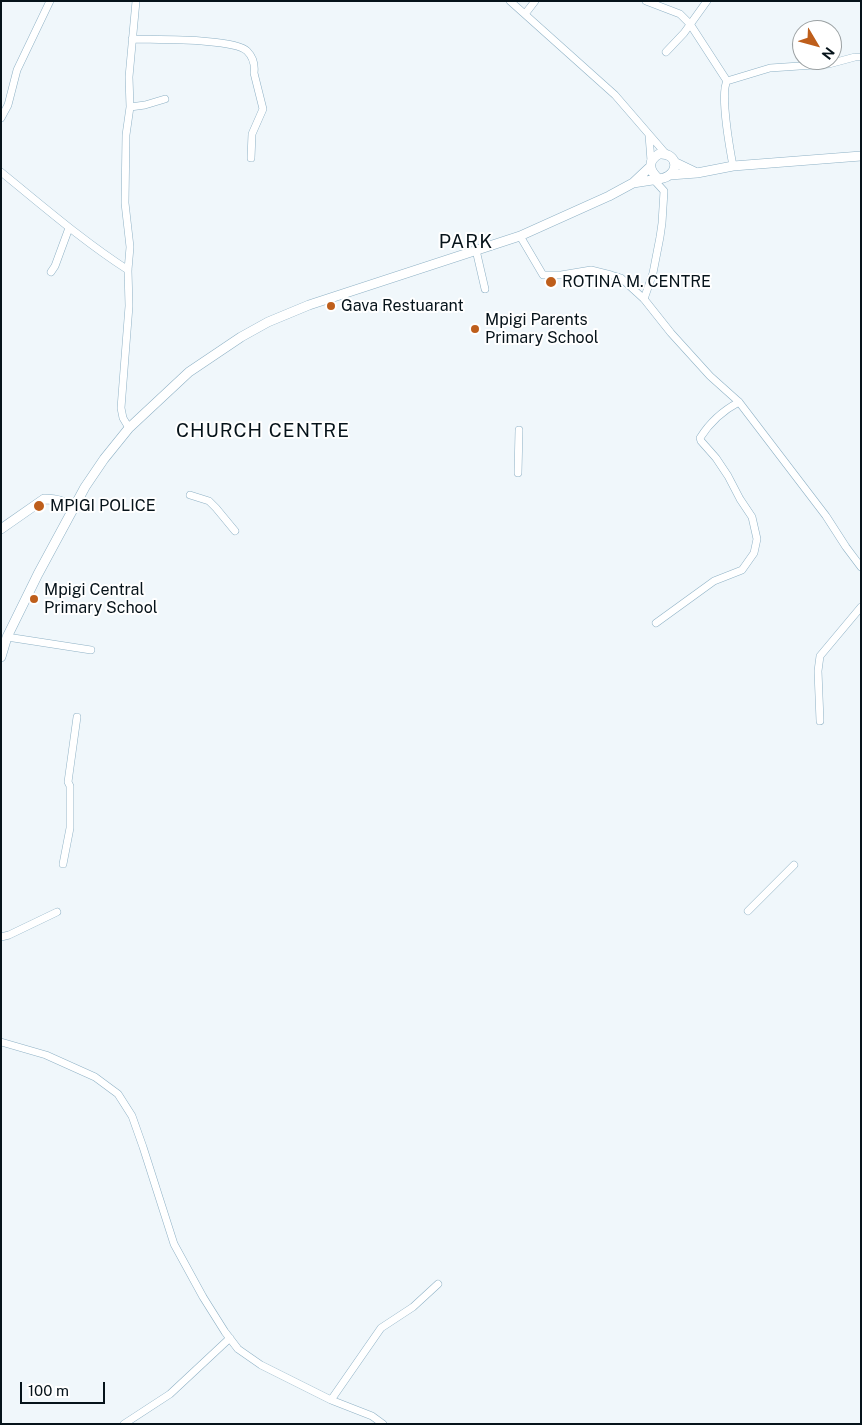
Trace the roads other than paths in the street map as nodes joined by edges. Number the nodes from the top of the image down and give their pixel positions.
1 (50, 1) edge
2 (136, 1) edge
3 (510, 1) edge
4 (535, 1) edge
5 (646, 1) edge
6 (706, 1) edge
7 (525, 14) junction
8 (690, 24) junction
9 (132, 39) junction
10 (666, 52) dead end
11 (861, 57) edge
12 (727, 81) junction
13 (165, 99) dead end
14 (130, 107) junction
15 (1, 118) edge
16 (649, 136) junction
17 (666, 154) junction
18 (861, 156) edge
19 (252, 158) dead end
20 (674, 162) junction
21 (650, 164) junction
22 (733, 166) junction
23 (1, 172) edge
24 (697, 173) junction
25 (670, 175) junction
26 (656, 179) junction
27 (633, 183) junction
28 (69, 228) junction
29 (520, 236) junction
30 (476, 250) junction
31 (128, 270) junction
32 (51, 272) dead end
33 (486, 289) dead end
34 (644, 299) junction
35 (738, 402) junction
36 (129, 428) junction
37 (520, 430) dead end
38 (518, 473) dead end
39 (190, 495) dead end
40 (73, 509) junction
41 (1, 529) edge
42 (235, 531) dead end
43 (861, 567) edge
44 (861, 606) edge
45 (656, 623) dead end
46 (7, 637) junction
47 (91, 650) dead end
48 (1, 657) edge
49 (77, 717) dead end
50 (820, 720) dead end
51 (63, 864) dead end
52 (794, 865) dead end
53 (57, 912) dead end
54 (748, 912) dead end
55 (1, 937) edge
56 (1, 1042) edge
57 (438, 1284) dead end
58 (230, 1338) junction
59 (331, 1400) junction
60 (124, 1424) edge
61 (383, 1424) edge

1 - 15 street
2 - 9 street
3 - 7 street
4 - 7 street
5 - 8 street
6 - 8 street
7 - 16 street
8 - 10 street
8 - 12 street
9 - 14 street
9 - 19 street
11 - 12 street
12 - 22 street
13 - 14 street
14 - 31 street
16 - 17 street
16 - 21 street
17 - 20 main road
17 - 21 main road
18 - 22 main road
20 - 24 main road
20 - 25 main road
21 - 26 main road
21 - 27 main road
22 - 24 main road
23 - 28 street
24 - 25 main road
25 - 26 main road
26 - 27 main road
26 - 34 street
27 - 29 main road
28 - 31 street
28 - 32 street
29 - 30 main road
29 - 34 street
30 - 33 street
30 - 36 main road
31 - 36 street
34 - 35 street
35 - 43 street
35 - 45 street
36 - 40 main road
37 - 38 street
39 - 42 street
40 - 41 main road
40 - 46 main road
44 - 50 street
46 - 47 street
46 - 48 main road
49 - 51 street
52 - 54 street
53 - 55 street
56 - 58 street
57 - 59 street
58 - 59 street
58 - 60 street
59 - 61 street

